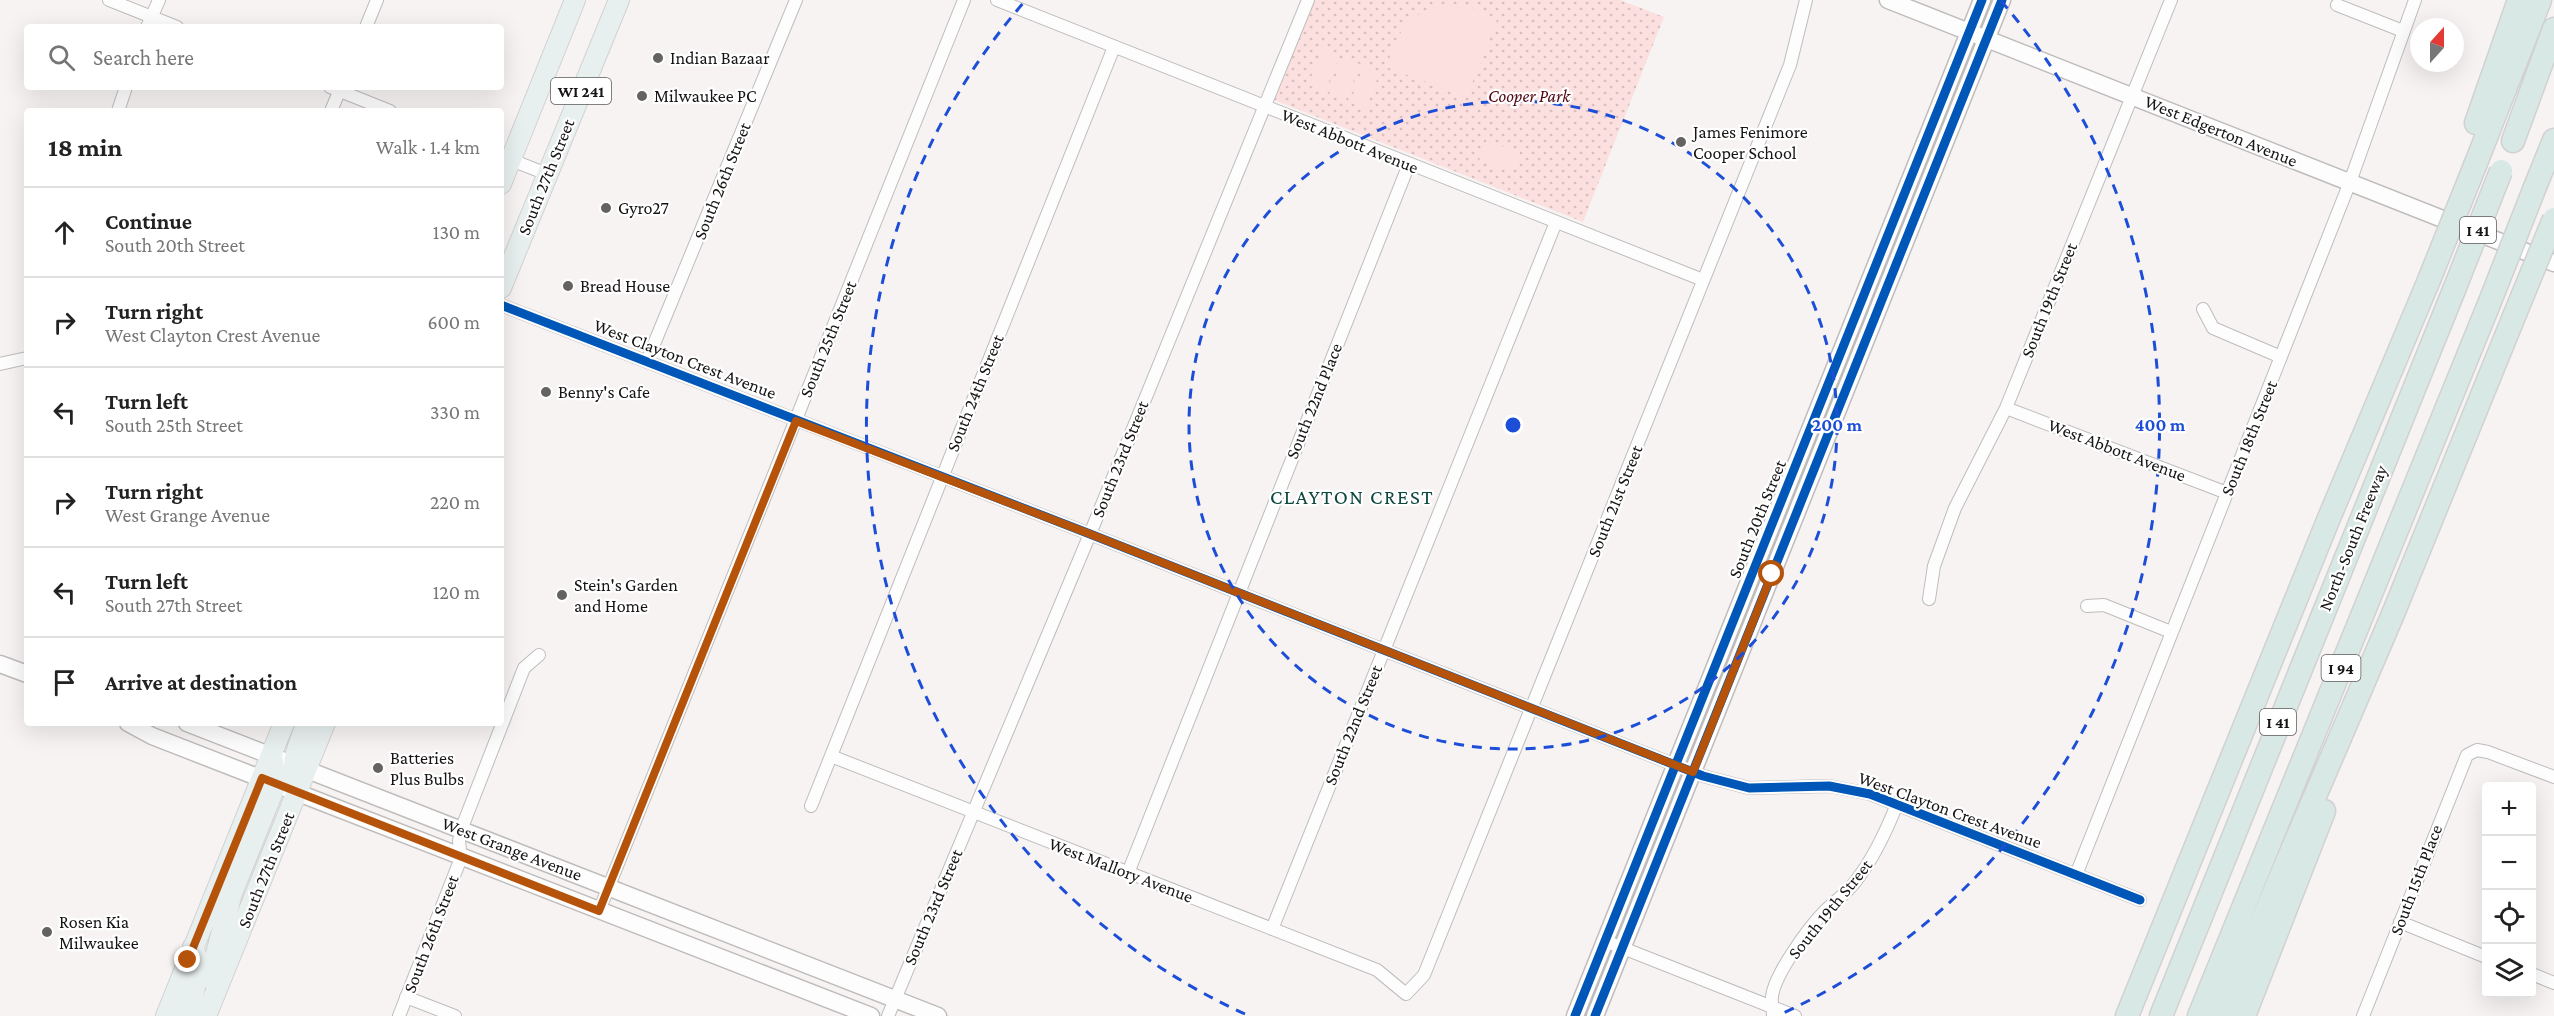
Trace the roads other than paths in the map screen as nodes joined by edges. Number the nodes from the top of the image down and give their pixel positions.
1 (109, 0) edge
2 (159, 0) edge
3 (377, 0) edge
4 (575, 0) edge
5 (619, 0) edge
6 (796, 0) edge
7 (964, 0) edge
8 (997, 0) edge
9 (1308, 0) edge
10 (1806, 0) edge
11 (1888, 0) edge
12 (1982, 0) edge
13 (2002, 0) edge
14 (2170, 0) edge
15 (2415, 0) edge
16 (2519, 0) edge
17 (2540, 0) edge
18 (2337, 5) dead end
19 (148, 22) edge
20 (367, 24) edge
21 (2554, 29) edge
22 (2403, 31) junction
23 (1970, 32) junction
24 (1987, 38) junction
25 (1114, 47) junction
26 (2554, 64) edge
27 (125, 90) edge
28 (336, 90) edge
29 (342, 90) edge
30 (2132, 95) junction
31 (1263, 107) junction
32 (119, 108) edge
33 (332, 108) edge
34 (383, 108) edge
35 (2554, 140) edge
36 (2513, 141) junction
37 (506, 158) edge
38 (2470, 161) junction
39 (1409, 164) junction
40 (547, 174) junction
41 (2350, 182) junction
42 (2554, 219) edge
43 (1556, 222) junction
44 (2554, 263) edge
45 (1703, 280) junction
46 (504, 281) edge
47 (504, 306) edge
48 (2203, 309) dead end
49 (2281, 357) junction
50 (24, 359) edge
51 (647, 361) junction
52 (0, 364) edge
53 (2006, 408) junction
54 (796, 421) junction
55 (941, 477) junction
56 (2227, 493) junction
57 (1090, 534) junction
58 (1237, 592) junction
59 (1929, 599) dead end
60 (2087, 606) dead end
61 (2393, 614) junction
62 (2171, 632) junction
63 (1383, 650) junction
64 (539, 655) dead end
65 (0, 664) edge
66 (24, 673) edge
67 (1532, 708) junction
68 (504, 719) edge
69 (140, 726) edge
70 (195, 726) edge
71 (283, 726) edge
72 (306, 726) edge
73 (323, 726) edge
74 (501, 726) edge
75 (155, 730) edge
76 (272, 755) junction
77 (831, 756) junction
78 (1676, 765) junction
79 (300, 766) junction
80 (1693, 772) junction
81 (2554, 777) edge
82 (269, 781) junction
83 (297, 792) junction
84 (375, 795) junction
85 (1897, 804) junction
86 (811, 806) dead end
87 (972, 812) junction
88 (364, 819) junction
89 (461, 830) junction
90 (461, 858) junction
91 (1128, 873) junction
92 (2076, 874) junction
93 (609, 887) junction
94 (2140, 900) dead end
95 (599, 911) junction
96 (2400, 922) junction
97 (1272, 929) junction
98 (1605, 941) junction
99 (193, 947) junction
100 (1622, 948) junction
101 (2482, 955) edge
102 (826, 972) junction
103 (2536, 976) edge
104 (2554, 983) edge
105 (1406, 994) joint
106 (816, 995) junction
107 (406, 997) junction
108 (894, 999) junction
109 (210, 1008) edge
110 (1773, 1012) edge
111 (165, 1016) edge
112 (187, 1016) edge
113 (399, 1016) edge
114 (455, 1016) edge
115 (871, 1016) edge
116 (888, 1016) edge
117 (938, 1016) edge
118 (1575, 1016) edge
119 (1595, 1016) edge
120 (1795, 1016) edge
121 (2127, 1016) edge
122 (2161, 1016) edge
123 (2199, 1016) edge
124 (2221, 1016) edge
125 (2244, 1016) edge
126 (2363, 1016) edge

1 - 19 street
2 - 19 street
3 - 20 street
4 - 37 main road, WI 241
5 - 40 main road, South 27th Street / WI 241
6 - 51 street, South 26th Street
7 - 54 street, South 25th Street
8 - 25 street, West Abbott Avenue
9 - 31 street, South 23rd Street
10 - 45 street, South 21st Street
11 - 23 street, West Edgerton Avenue
12 - 23 street, South 20th Street
13 - 24 street, South 20th Street
14 - 30 street, South 19th Street
15 - 22 street, South 18th Street
16 - 38 highway
17 - 38 highway
18 - 22 street
21 - 36 highway, I 41
22 - 41 street, South 18th Street
23 - 24 street, West Edgerton Avenue
23 - 78 street, South 20th Street
24 - 30 street, West Edgerton Avenue
24 - 80 street, South 20th Street
25 - 31 street, West Abbott Avenue
25 - 55 street, South 24th Street
26 - 36 highway, North-South Freeway
27 - 32 street
28 - 33 street
29 - 34 street
30 - 41 street, West Edgerton Avenue
30 - 53 street, South 19th Street
31 - 39 street, West Abbott Avenue
31 - 57 street, South 23rd Street
35 - 123 highway, North-South Freeway / I 94, bridge
36 - 122 highway, North-South Freeway / I 41, bridge
37 - 40 street
38 - 121 highway, bridge
39 - 43 street, West Abbott Avenue
39 - 58 street, South 22nd Place
40 - 46 main road, South 27th Street / WI 241
41 - 44 street, West Edgerton Avenue
41 - 49 street, South 18th Street
42 - 61 highway, bridge
43 - 45 street, West Abbott Avenue
43 - 63 street, South 22nd Street
45 - 67 street, South 21st Street
47 - 51 street, West Clayton Crest Avenue
48 - 49 street
49 - 56 street, South 18th Street
50 - 52 street
51 - 54 street, West Clayton Crest Avenue
53 - 56 street, West Abbott Avenue
53 - 59 street, South 19th Street
54 - 55 street, West Clayton Crest Avenue
54 - 93 street, South 25th Street
55 - 57 street, West Clayton Crest Avenue
55 - 77 street, South 24th Street
56 - 62 street, South 18th Street
57 - 58 street, West Clayton Crest Avenue
57 - 87 street, South 23rd Street
58 - 63 street, West Clayton Crest Avenue
58 - 91 street, South 22nd Place
60 - 62 street
61 - 124 highway
61 - 125 highway
62 - 92 street, South 18th Street
63 - 67 street, West Clayton Crest Avenue
63 - 97 street, South 22nd Street
64 - 68 street, South 26th Street
65 - 66 street
67 - 78 street, West Clayton Crest Avenue
67 - 105 street, South 21st Street
69 - 75 street, West Grange Avenue
70 - 76 street, West Grange Avenue
71 - 76 main road
72 - 79 main road
73 - 79 main road, South 27th Street
74 - 89 street, South 26th Street
75 - 82 street, West Grange Avenue
76 - 79 street, West Grange Avenue
76 - 82 main road
77 - 86 street, South 24th Street
77 - 87 street, West Mallory Avenue
78 - 80 street, West Clayton Crest Avenue
78 - 98 street, South 20th Street
79 - 83 main road, South 27th Street
79 - 84 street, West Grange Avenue
80 - 85 street, West Clayton Crest Avenue
80 - 100 street, South 20th Street
81 - 96 street, South 15th Place
82 - 83 street, West Grange Avenue
82 - 99 main road, South 27th Street
82 - 109 main road
83 - 88 street, West Grange Avenue
83 - 109 main road, South 27th Street
84 - 88 street
84 - 89 street, West Grange Avenue
85 - 92 street, West Clayton Crest Avenue
85 - 110 street, South 19th Street
87 - 91 street, West Mallory Avenue
87 - 108 street, South 23rd Street
88 - 90 street, West Grange Avenue
89 - 90 street, South 26th Street
89 - 93 street, West Grange Avenue
90 - 95 street, West Grange Avenue
90 - 107 street, South 26th Street
91 - 97 street, West Mallory Avenue
92 - 94 street, West Clayton Crest Avenue
93 - 95 street, South 25th Street
93 - 102 street, West Grange Avenue
95 - 106 street, West Grange Avenue
96 - 101 street
96 - 126 street, South 15th Place
97 - 105 street, West Mallory Avenue
98 - 100 street
98 - 118 street, South 20th Street
99 - 111 main road, South 27th Street
99 - 112 main road
100 - 110 street
100 - 119 street, South 20th Street
102 - 106 street
102 - 108 street, West Grange Avenue
103 - 104 street
106 - 115 street, West Grange Avenue
107 - 113 street, South 26th Street
107 - 114 street
108 - 116 street, South 23rd Street
108 - 117 street, West Grange Avenue
110 - 120 street

